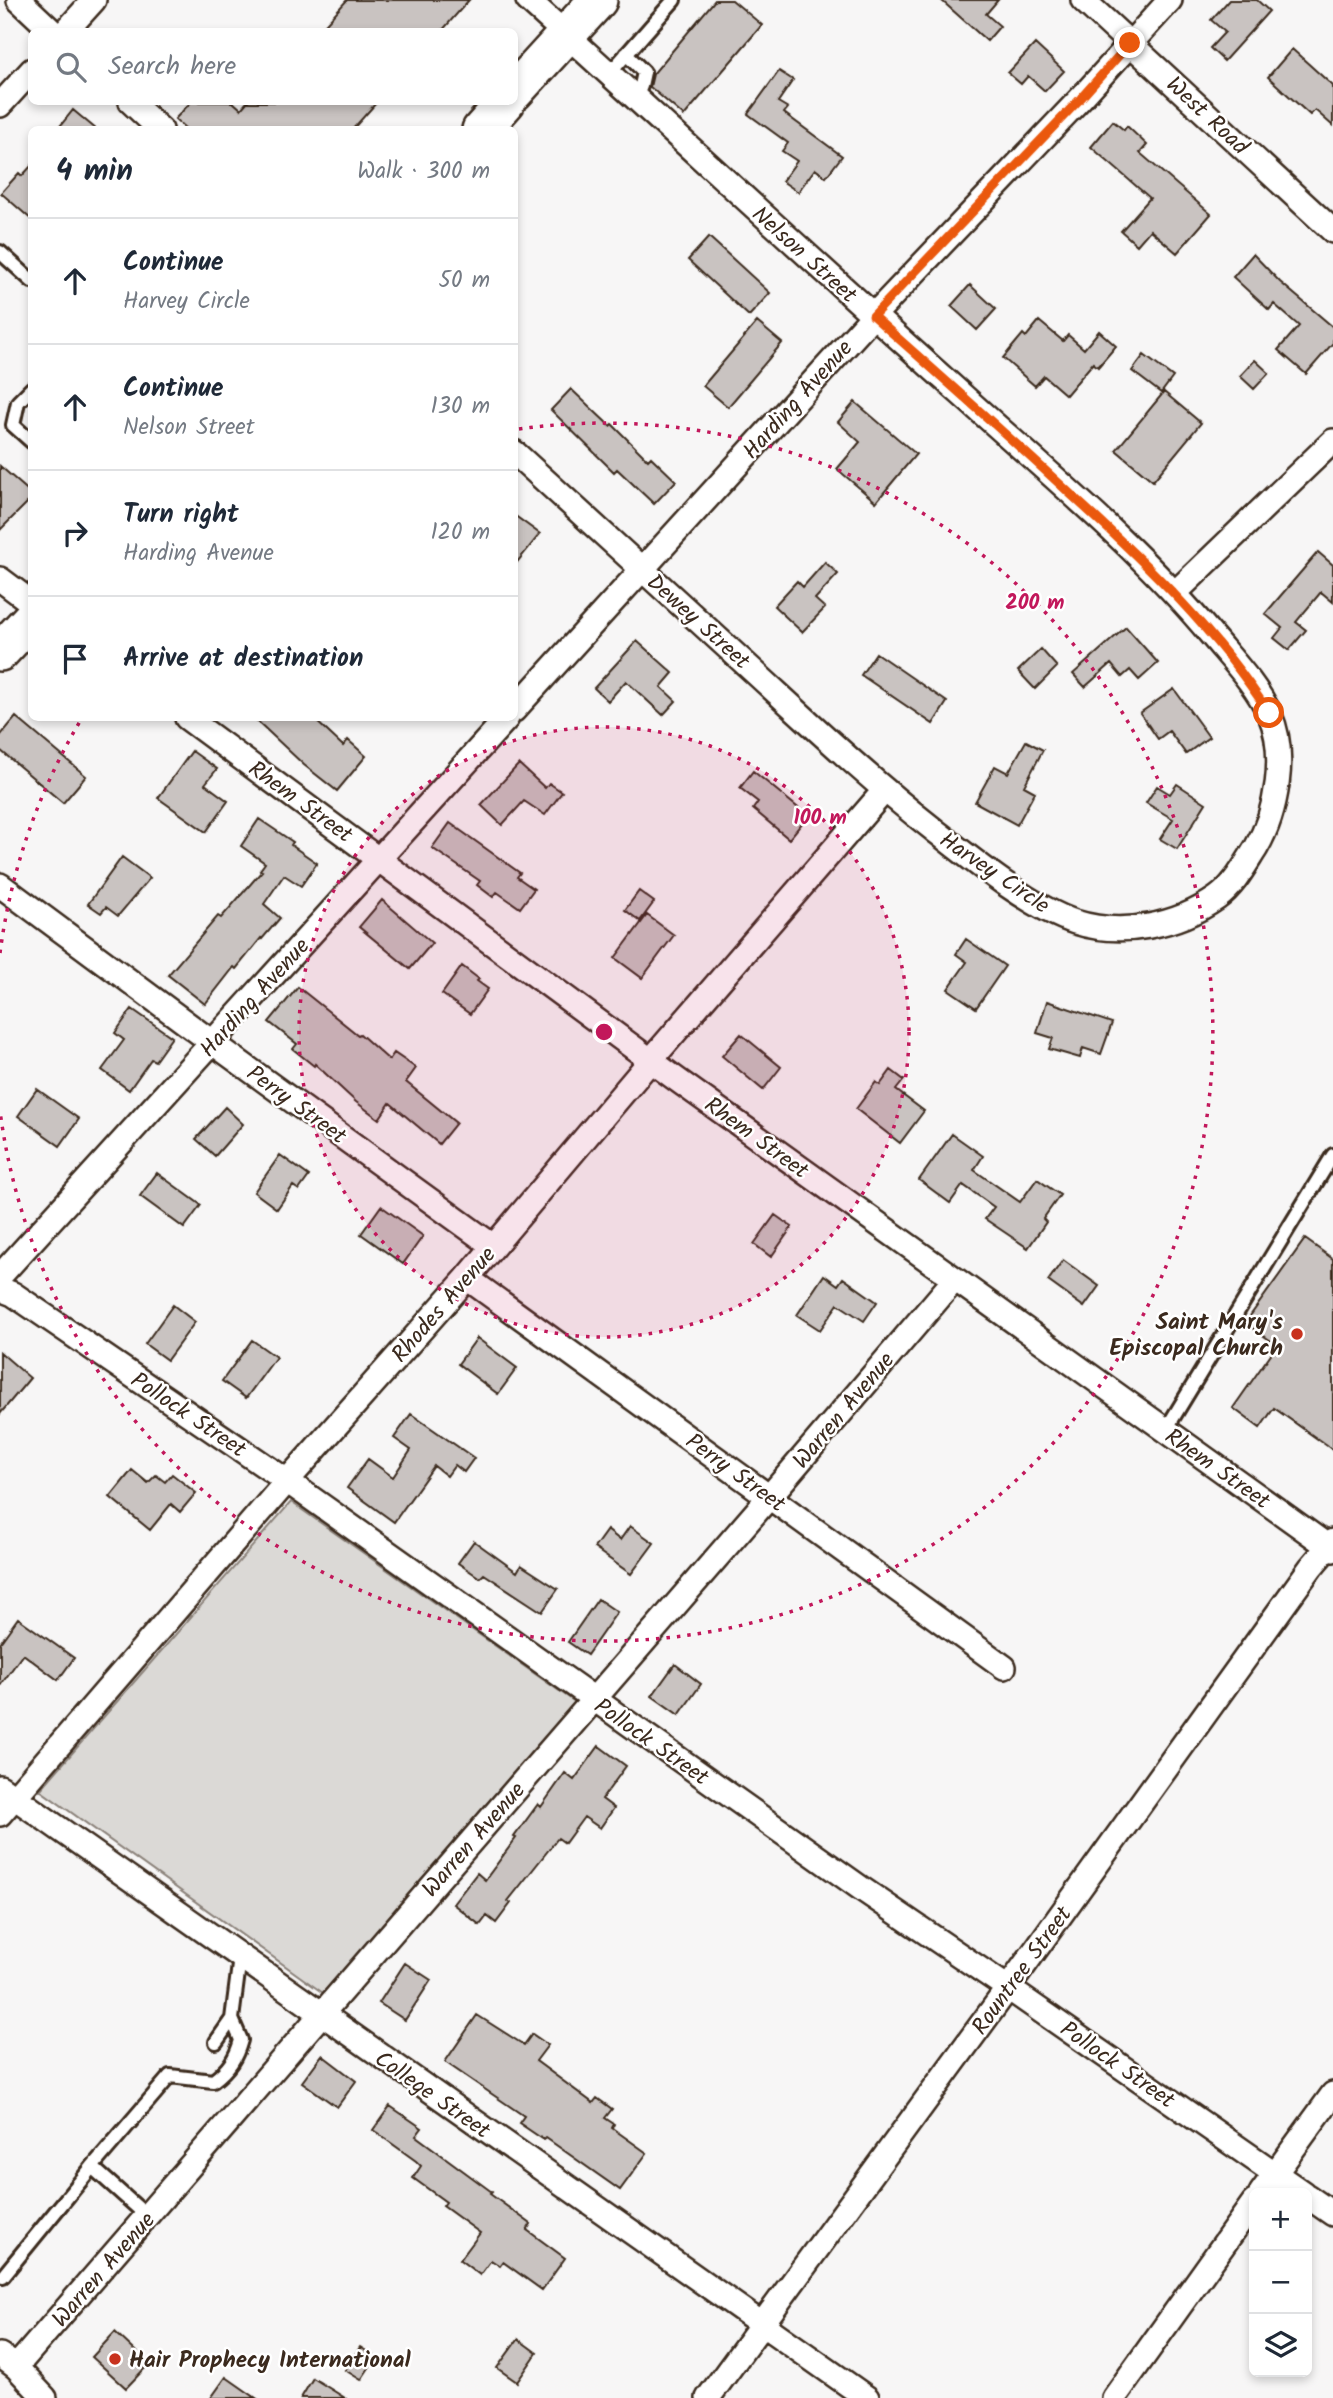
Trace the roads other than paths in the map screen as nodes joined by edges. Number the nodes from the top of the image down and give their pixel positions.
1 (19, 0) edge
2 (94, 0) edge
3 (528, 0) edge
4 (598, 0) edge
5 (1083, 0) edge
6 (1170, 0) edge
7 (671, 1) edge
8 (50, 28) edge
9 (69, 28) edge
10 (567, 35) junction
11 (1130, 43) junction
12 (626, 54) junction
13 (28, 74) edge
14 (609, 74) junction
15 (518, 88) edge
16 (636, 98) junction
17 (0, 105) edge
18 (134, 105) edge
19 (503, 105) edge
20 (157, 126) edge
21 (485, 126) edge
22 (1333, 231) edge
23 (0, 252) edge
24 (28, 277) edge
25 (873, 316) junction
26 (28, 392) edge
27 (28, 438) edge
28 (1333, 440) edge
29 (518, 456) edge
30 (642, 569) junction
31 (0, 579) edge
32 (1175, 593) junction
33 (28, 600) edge
34 (28, 622) edge
35 (0, 652) edge
36 (518, 706) edge
37 (191, 721) edge
38 (504, 721) edge
39 (884, 791) junction
40 (379, 859) junction
41 (0, 885) edge
42 (213, 1043) junction
43 (651, 1060) junction
44 (1333, 1155) edge
45 (493, 1246) junction
46 (0, 1276) edge
47 (467, 1278) junction
48 (955, 1279) junction
49 (0, 1289) edge
50 (1165, 1430) junction
51 (287, 1481) junction
52 (770, 1496) junction
53 (1332, 1546) edge
54 (1004, 1667) dead end
55 (594, 1700) junction
56 (5, 1799) edge
57 (240, 1957) junction
58 (1008, 1988) junction
59 (321, 2015) junction
60 (232, 2019) junction
61 (216, 2042) dead end
62 (1333, 2094) edge
63 (92, 2167) junction
64 (1275, 2173) junction
65 (1264, 2188) edge
66 (1296, 2188) edge
67 (1312, 2199) edge
68 (1249, 2209) edge
69 (1333, 2214) edge
70 (148, 2217) junction
71 (3, 2276) dead end
72 (762, 2324) junction
73 (8, 2361) edge
74 (45, 2398) edge
75 (708, 2398) edge
76 (867, 2398) edge
77 (1114, 2398) edge

1 - 8 street
2 - 9 street
3 - 10 street, Nelson Street
4 - 10 main road
5 - 11 street, West Road
6 - 11 street, Harding Avenue
7 - 12 lane
10 - 14 street, Nelson Street
10 - 15 main road
11 - 22 street, West Road
11 - 25 street, Harding Avenue
12 - 14 lane
12 - 16 lane
13 - 17 street
14 - 16 street, Nelson Street
16 - 25 street, Nelson Street
18 - 20 street
19 - 21 main road
23 - 24 lane
25 - 30 street, Harding Avenue
25 - 32 street, Nelson Street
26 - 27 lane
28 - 32 street
29 - 30 street, Dewey Street
30 - 36 street, Harding Avenue
30 - 39 street, Dewey Street
31 - 33 street
32 - 39 street, Harvey Circle
34 - 35 main road
37 - 40 street, Rhem Street
38 - 40 street, Harding Avenue
39 - 43 street, Rhodes Avenue
40 - 42 street, Harding Avenue
40 - 43 street, Rhem Street
41 - 42 street, Perry Street
42 - 45 street, Perry Street
42 - 46 street, Harding Avenue
43 - 45 street, Rhodes Avenue
43 - 48 street, Rhem Street
44 - 50 lane
45 - 47 street, Rhodes Avenue
47 - 51 street, Rhodes Avenue
47 - 52 street, Perry Street
48 - 50 street, Rhem Street
48 - 52 street, Warren Avenue
49 - 51 street, Pollock Street
50 - 53 street, Rhem Street
51 - 55 street, Pollock Street
51 - 56 street, Rhodes Avenue
52 - 54 street, Perry Street
52 - 55 street, Warren Avenue
53 - 58 street, Rountree Street
55 - 58 street, Pollock Street
55 - 59 street, Warren Avenue
56 - 57 street, College Street
57 - 59 street, College Street
57 - 60 lane
58 - 64 street, Pollock Street
58 - 72 street, Rountree Street
59 - 70 street, Warren Avenue
59 - 72 street, College Street
60 - 61 lane
60 - 63 lane
62 - 64 street
63 - 70 lane
63 - 71 lane
64 - 65 street
64 - 66 street, Pollock Street
67 - 69 street, Pollock Street
68 - 77 street
70 - 73 street, Warren Avenue
72 - 75 street, Rountree Street
72 - 76 street, College Street
73 - 74 street, Warren Avenue

